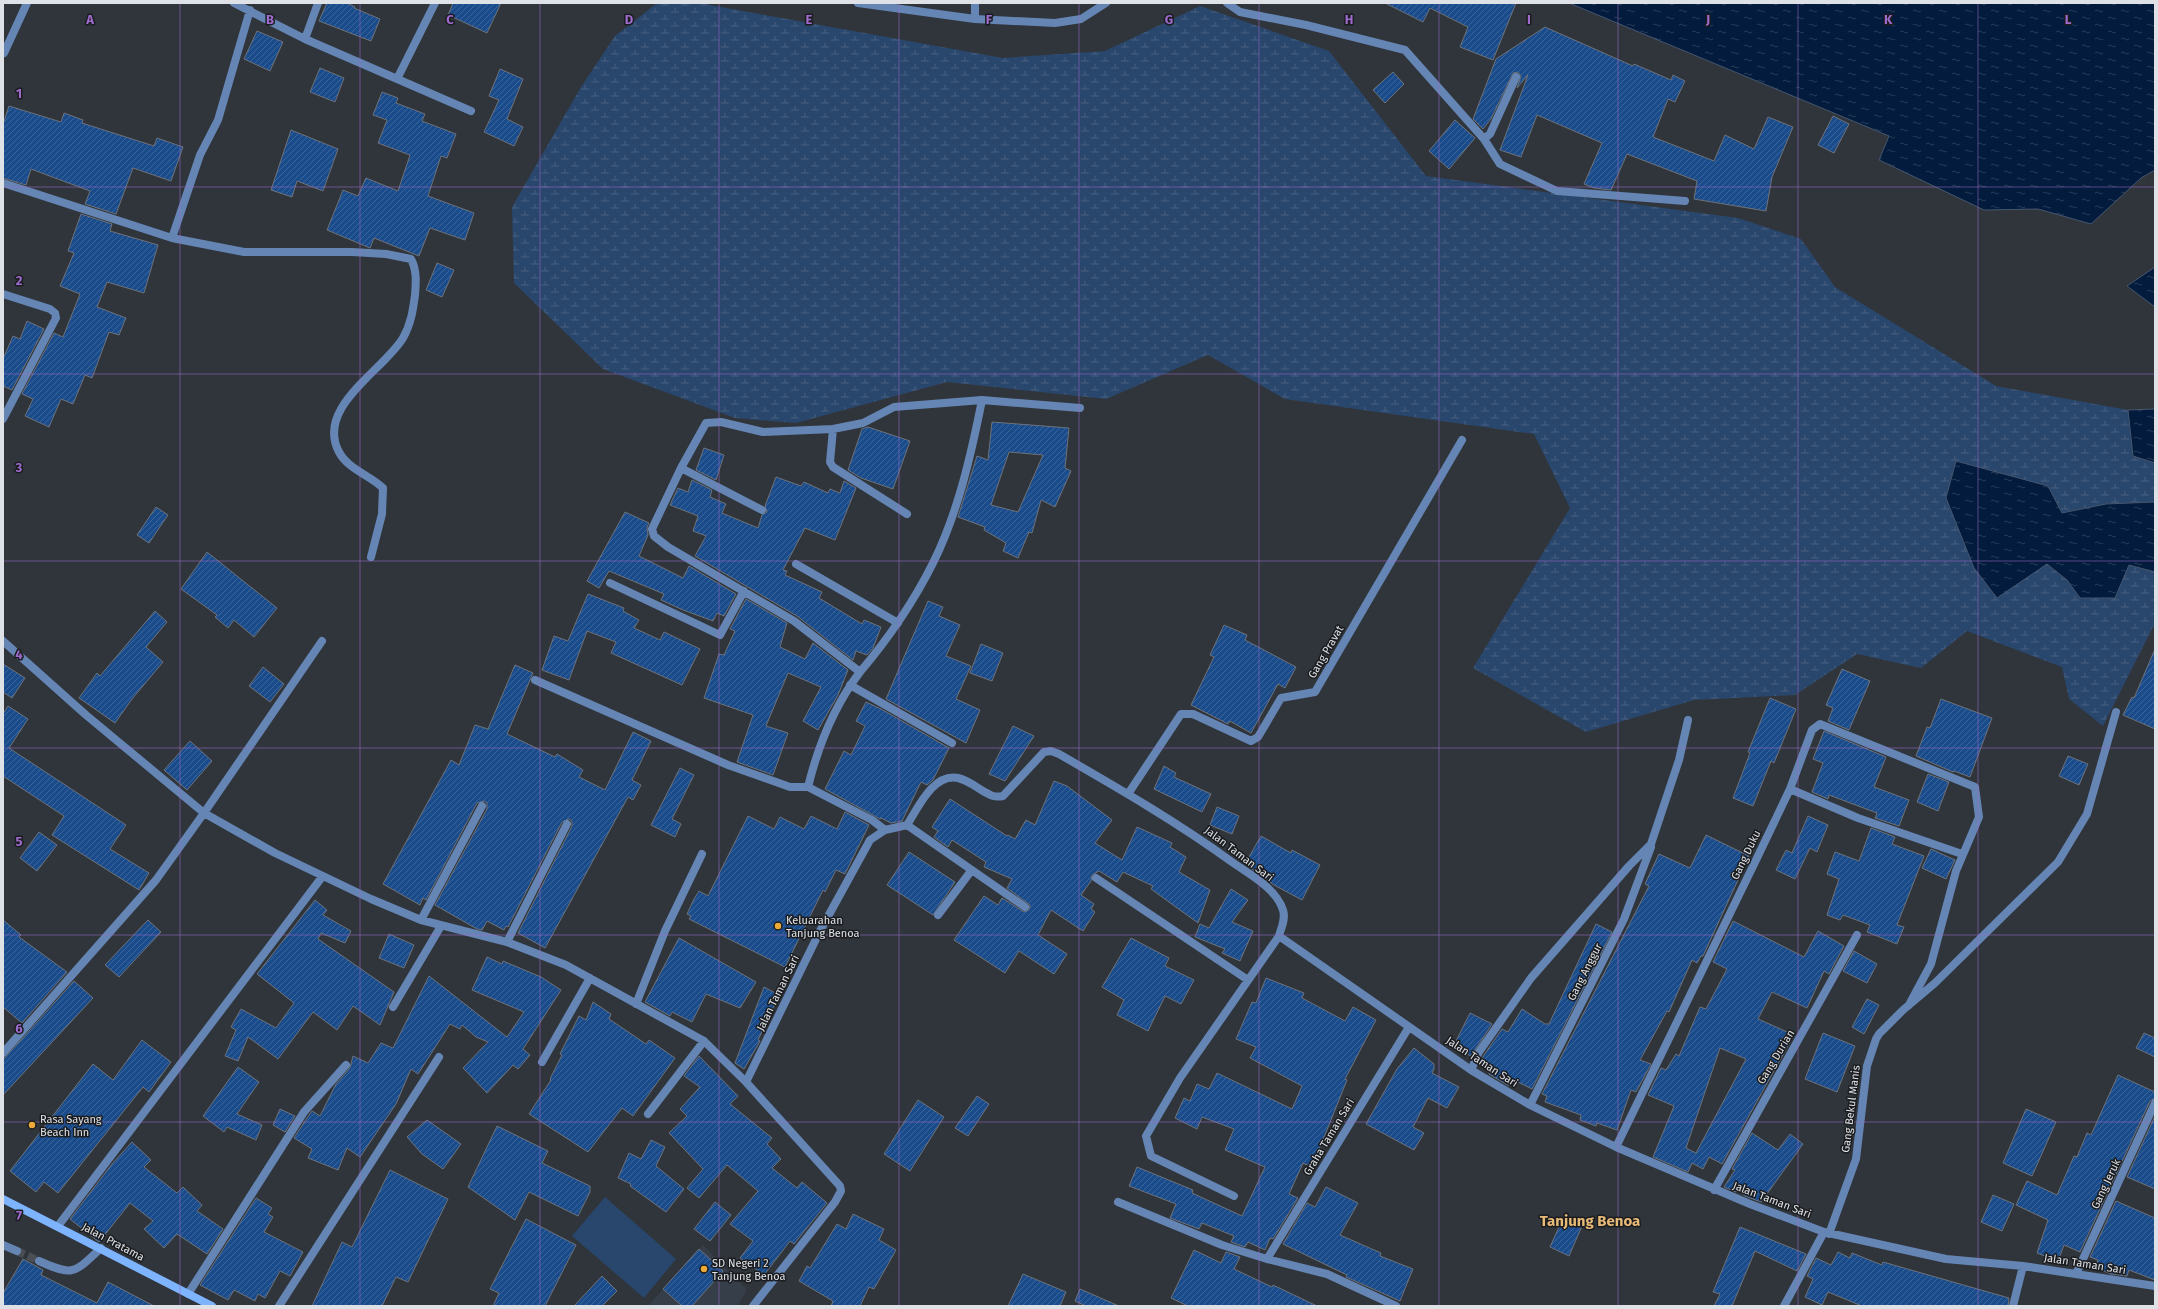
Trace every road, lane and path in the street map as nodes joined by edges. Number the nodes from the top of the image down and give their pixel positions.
1 (26, 3) edge
2 (234, 3) edge
3 (318, 3) edge
4 (435, 3) edge
5 (858, 3) edge
6 (975, 3) edge
7 (1106, 3) edge
8 (1227, 3) edge
9 (250, 10) junction
10 (975, 19) junction
11 (304, 39) junction
12 (4, 52) edge
13 (1516, 77) dead end
14 (397, 79) junction
15 (471, 111) dead end
16 (1484, 139) junction
17 (3, 183) edge
18 (1685, 202) dead end
19 (172, 238) junction
20 (3, 294) edge
21 (982, 400) junction
22 (1080, 408) dead end
23 (3, 419) edge
24 (832, 430) junction
25 (1462, 440) dead end
26 (681, 468) junction
27 (762, 510) dead end
28 (907, 514) dead end
29 (371, 557) dead end
30 (796, 564) dead end
31 (610, 583) dead end
32 (744, 591) junction
33 (898, 623) junction
34 (3, 641) edge
35 (322, 641) dead end
36 (860, 672) junction
37 (535, 680) dead end
38 (850, 685) junction
39 (2116, 712) dead end
40 (1688, 720) dead end
41 (952, 743) dead end
42 (808, 787) junction
43 (1790, 788) junction
44 (1128, 794) junction
45 (482, 806) dead end
46 (204, 814) junction
47 (567, 824) dead end
48 (907, 825) junction
49 (885, 830) junction
50 (1651, 844) junction
51 (702, 854) dead end
52 (1962, 854) junction
53 (971, 871) junction
54 (322, 877) junction
55 (1096, 878) dead end
56 (1025, 907) dead end
57 (938, 915) dead end
58 (421, 920) junction
59 (441, 926) junction
60 (1857, 935) dead end
61 (1279, 936) junction
62 (507, 942) junction
63 (590, 978) junction
64 (1248, 980) junction
65 (636, 1004) junction
66 (1909, 1006) junction
67 (393, 1007) dead end
68 (1409, 1027) junction
69 (704, 1041) junction
70 (3, 1053) edge
71 (439, 1057) dead end
72 (542, 1062) dead end
73 (346, 1065) dead end
74 (1471, 1070) junction
75 (746, 1082) junction
76 (2155, 1104) edge
77 (1530, 1106) junction
78 (648, 1114) dead end
79 (1616, 1147) junction
80 (1714, 1190) junction
81 (1234, 1196) dead end
82 (3, 1199) edge
83 (1118, 1202) dead end
84 (58, 1226) junction
85 (1827, 1233) junction
86 (3, 1245) edge
87 (100, 1248) junction
88 (17, 1251) tunnel mouth
89 (1267, 1259) junction
90 (39, 1261) tunnel mouth
91 (2023, 1266) junction
92 (2076, 1274) junction
93 (2155, 1286) edge
94 (188, 1294) junction
95 (212, 1306) edge
96 (279, 1306) edge
97 (753, 1306) edge
98 (1396, 1306) edge
99 (1784, 1306) edge
100 (2013, 1306) edge

1 - 12 street
2 - 9 street
3 - 11 street
4 - 14 street
5 - 10 street
6 - 10 street
7 - 10 street
8 - 16 street
9 - 11 street
9 - 19 street
11 - 14 street
13 - 16 street
14 - 15 street
16 - 18 street
17 - 19 street
19 - 29 street
20 - 23 street
21 - 22 street
21 - 24 street
21 - 33 street
24 - 26 street
24 - 28 street
25 - 44 street, Gang Pravat
26 - 27 street
26 - 32 street
30 - 33 street
31 - 32 street
32 - 36 street
33 - 36 street
34 - 46 street
35 - 46 street
36 - 38 street
37 - 42 street
38 - 41 street
38 - 42 street
39 - 66 street
40 - 50 street, Gang Anggur
42 - 49 street
43 - 52 street
43 - 52 street, Gang Duku
43 - 79 street, Gang Duku
44 - 48 street, Jalan Taman Sari
44 - 61 street, Jalan Taman Sari
45 - 58 street
46 - 54 street
46 - 70 street
47 - 62 street
48 - 49 street, Jalan Taman Sari
48 - 53 street
49 - 75 street, Jalan Taman Sari
50 - 74 street
50 - 77 street, Gang Anggur
51 - 65 street
52 - 66 street
53 - 56 street
53 - 57 street
54 - 58 street
54 - 84 street
55 - 64 street
58 - 59 street
59 - 62 street
59 - 67 street
60 - 80 street, Gang Durian
61 - 64 street
61 - 68 street, Jalan Taman Sari
62 - 63 street
63 - 65 street
63 - 72 street
64 - 81 street
65 - 69 street
66 - 85 street, Gang Bekul Manis
68 - 74 street, Jalan Taman Sari
68 - 89 street, Graha Taman Sari
69 - 75 street
69 - 78 street
71 - 96 street
73 - 94 street
74 - 77 street, Jalan Taman Sari
75 - 97 street
76 - 92 street, Gang Jeruk
77 - 79 street, Jalan Taman Sari
79 - 80 street, Jalan Taman Sari
80 - 85 street, Jalan Taman Sari
82 - 84 street, Jalan Pratama
83 - 89 street
84 - 87 street, Jalan Pratama
85 - 91 street, Jalan Taman Sari
85 - 99 street, Gang Bekul Manis
86 - 88 street
87 - 90 street
87 - 94 street, Jalan Pratama
89 - 98 street
91 - 92 street, Jalan Taman Sari
91 - 100 street
92 - 93 street, Jalan Taman Sari
94 - 95 street, Jalan Pratama

